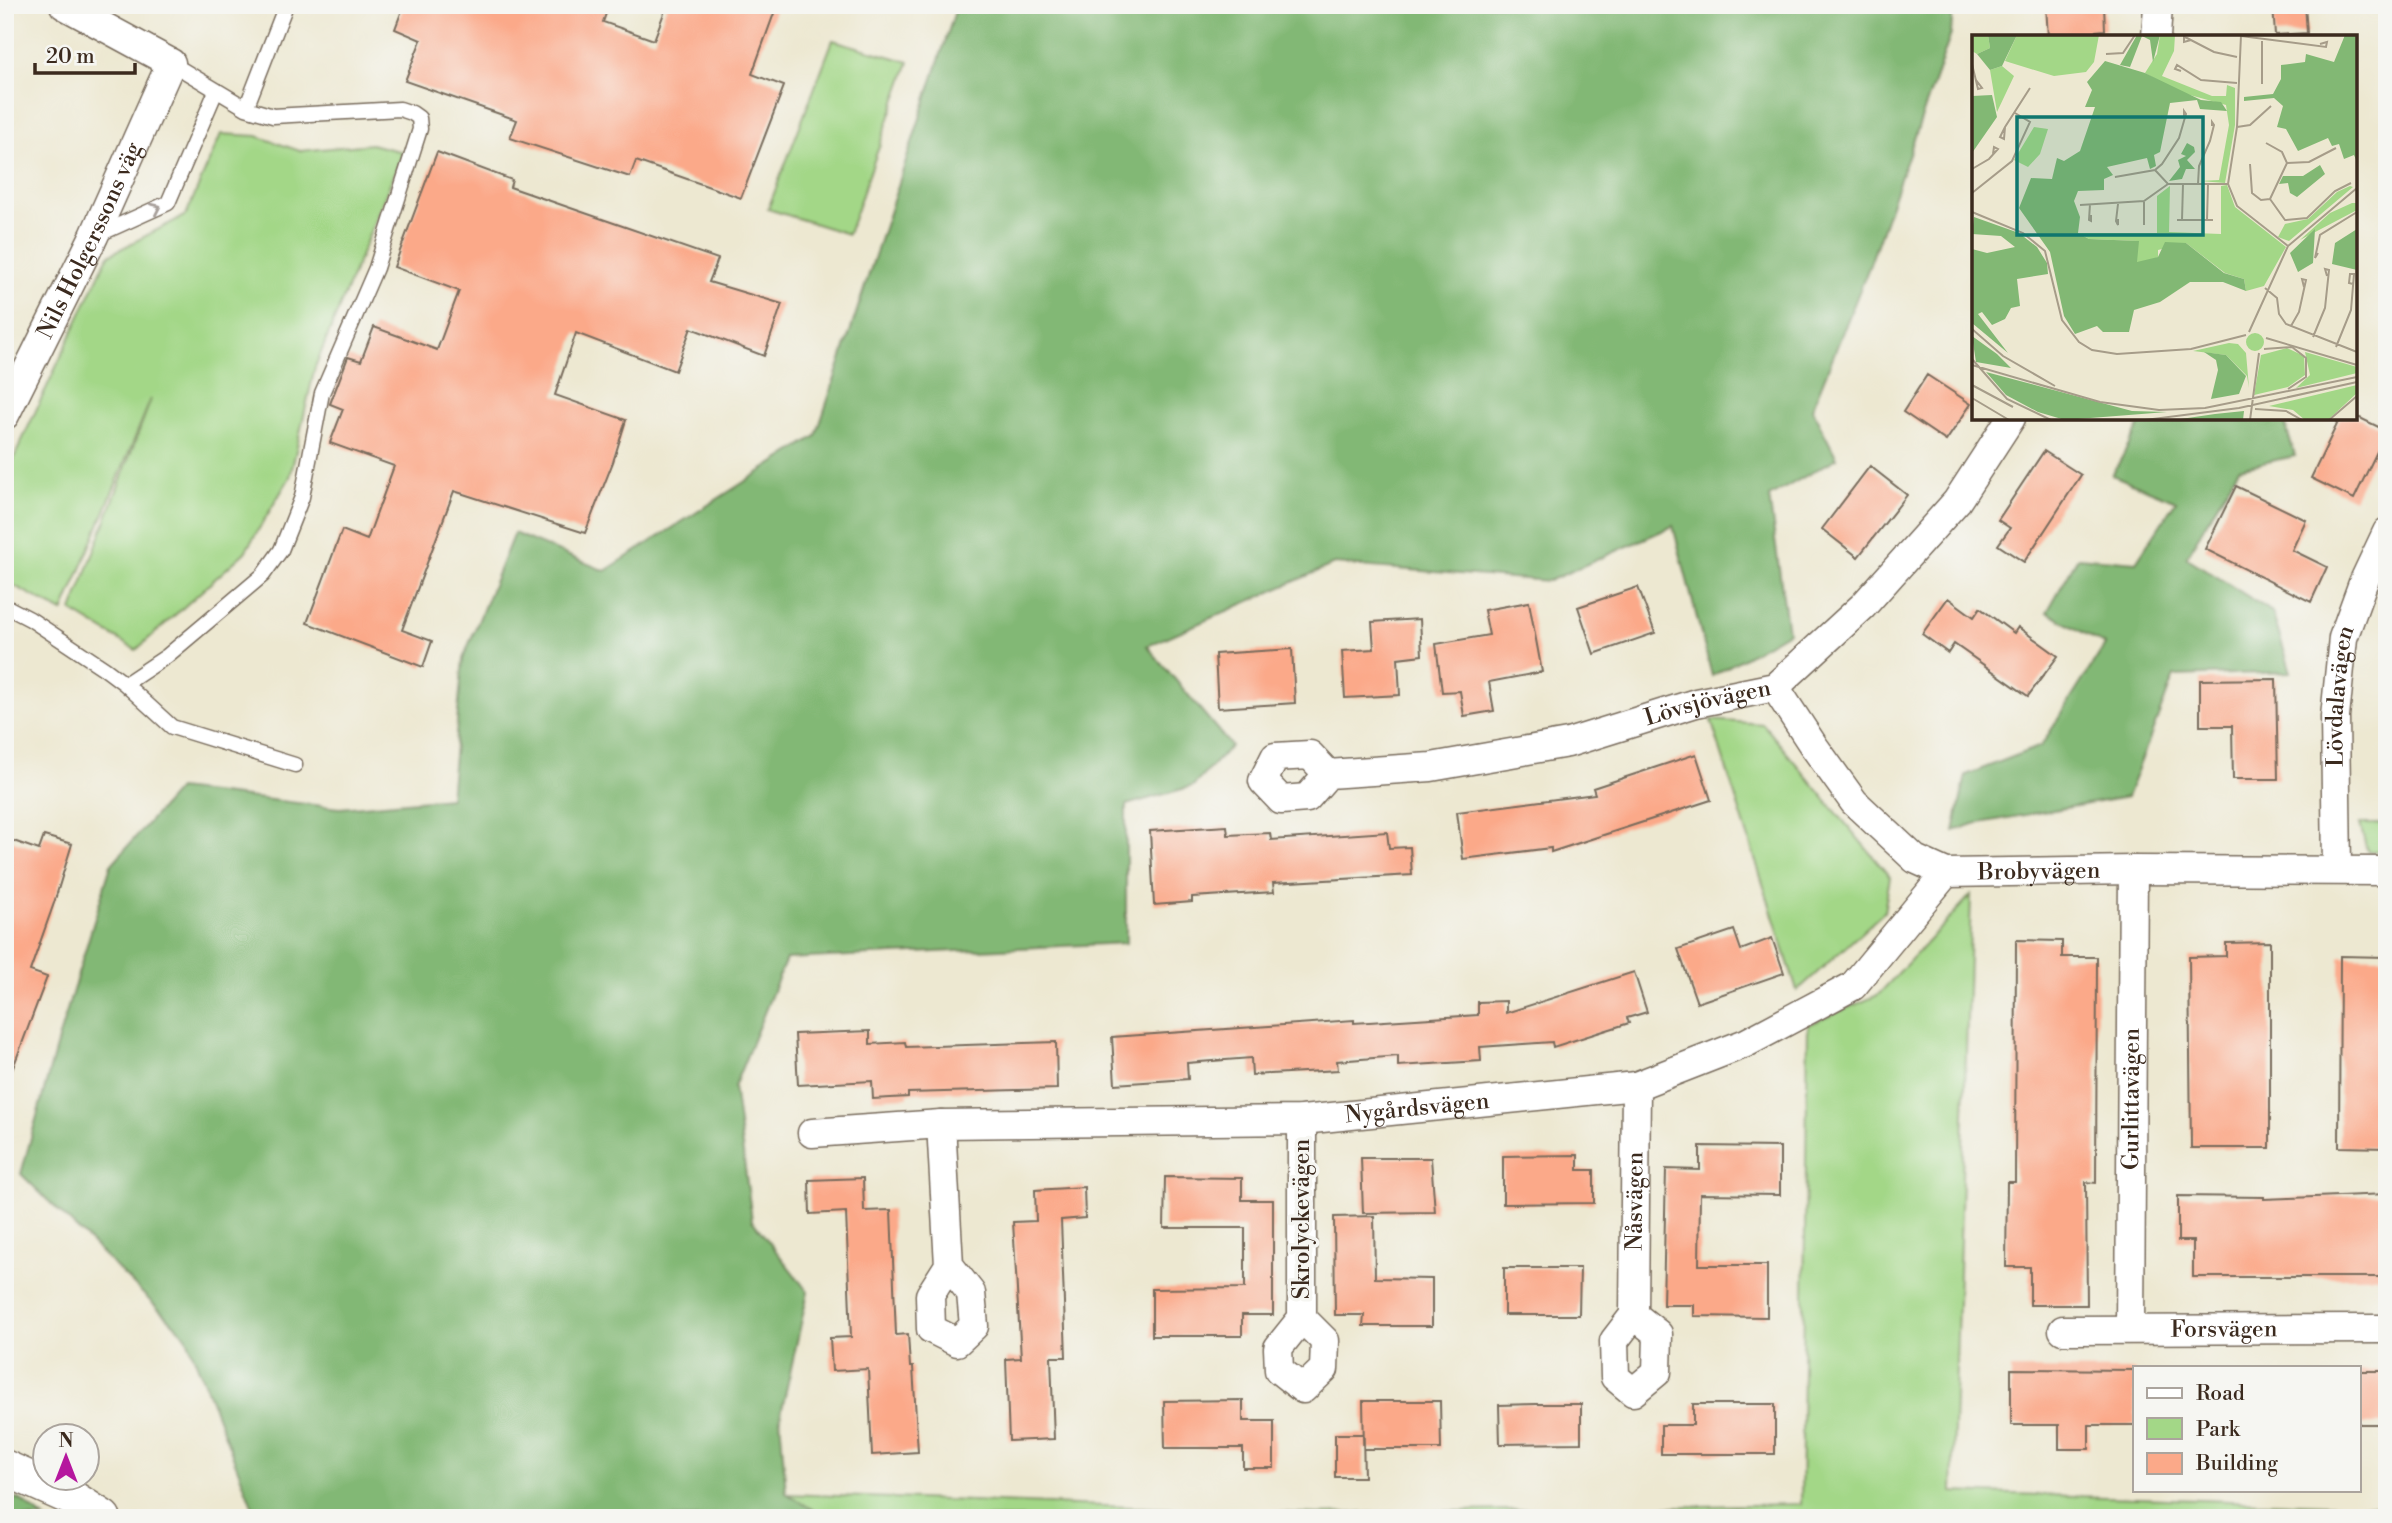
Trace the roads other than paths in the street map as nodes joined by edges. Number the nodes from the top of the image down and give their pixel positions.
1 (64, 5) edge
2 (286, 5) edge
3 (2158, 5) edge
4 (2156, 35) edge
5 (172, 63) junction
6 (216, 91) junction
7 (246, 108) junction
8 (94, 236) junction
9 (5, 415) edge
10 (2010, 420) edge
11 (2387, 532) edge
12 (5, 606) edge
13 (125, 684) junction
14 (1775, 687) junction
15 (295, 765) dead end
16 (1328, 774) dead end
17 (2337, 869) junction
18 (2133, 870) junction
19 (2387, 871) edge
20 (1947, 873) junction
21 (1636, 1086) junction
22 (1302, 1120) junction
23 (941, 1125) junction
24 (812, 1133) dead end
25 (949, 1265) dead end
26 (1633, 1315) dead end
27 (1302, 1318) dead end
28 (2130, 1328) junction
29 (2063, 1329) dead end
30 (2387, 1329) edge
31 (5, 1468) edge
32 (103, 1518) edge

1 - 5 street
2 - 7 lane
3 - 4 street
5 - 6 lane
5 - 8 street, Nils Holgerssons väg
6 - 7 lane
8 -> 6 lane
7 - 13 lane
8 - 9 street, Nils Holgerssons väg
10 - 14 street, Lövsjövägen
11 - 17 street, Lövdalavägen
12 - 13 lane
13 - 15 lane
14 - 16 street, Lövsjövägen
14 - 20 street, Brobyvägen
17 - 18 street, Brobyvägen
17 - 19 street, Brobyvägen
18 - 20 street, Brobyvägen
18 - 28 street, Gurlittavägen
20 - 21 street, Nygårdsvägen
21 - 22 street, Nygårdsvägen
21 - 26 street, Nåsvägen
22 - 23 street, Nygårdsvägen
22 - 27 street, Skrolyckevägen
23 - 24 street, Nygårdsvägen
23 - 25 street
28 - 29 street, Forsvägen
28 - 30 street, Forsvägen
31 - 32 street

